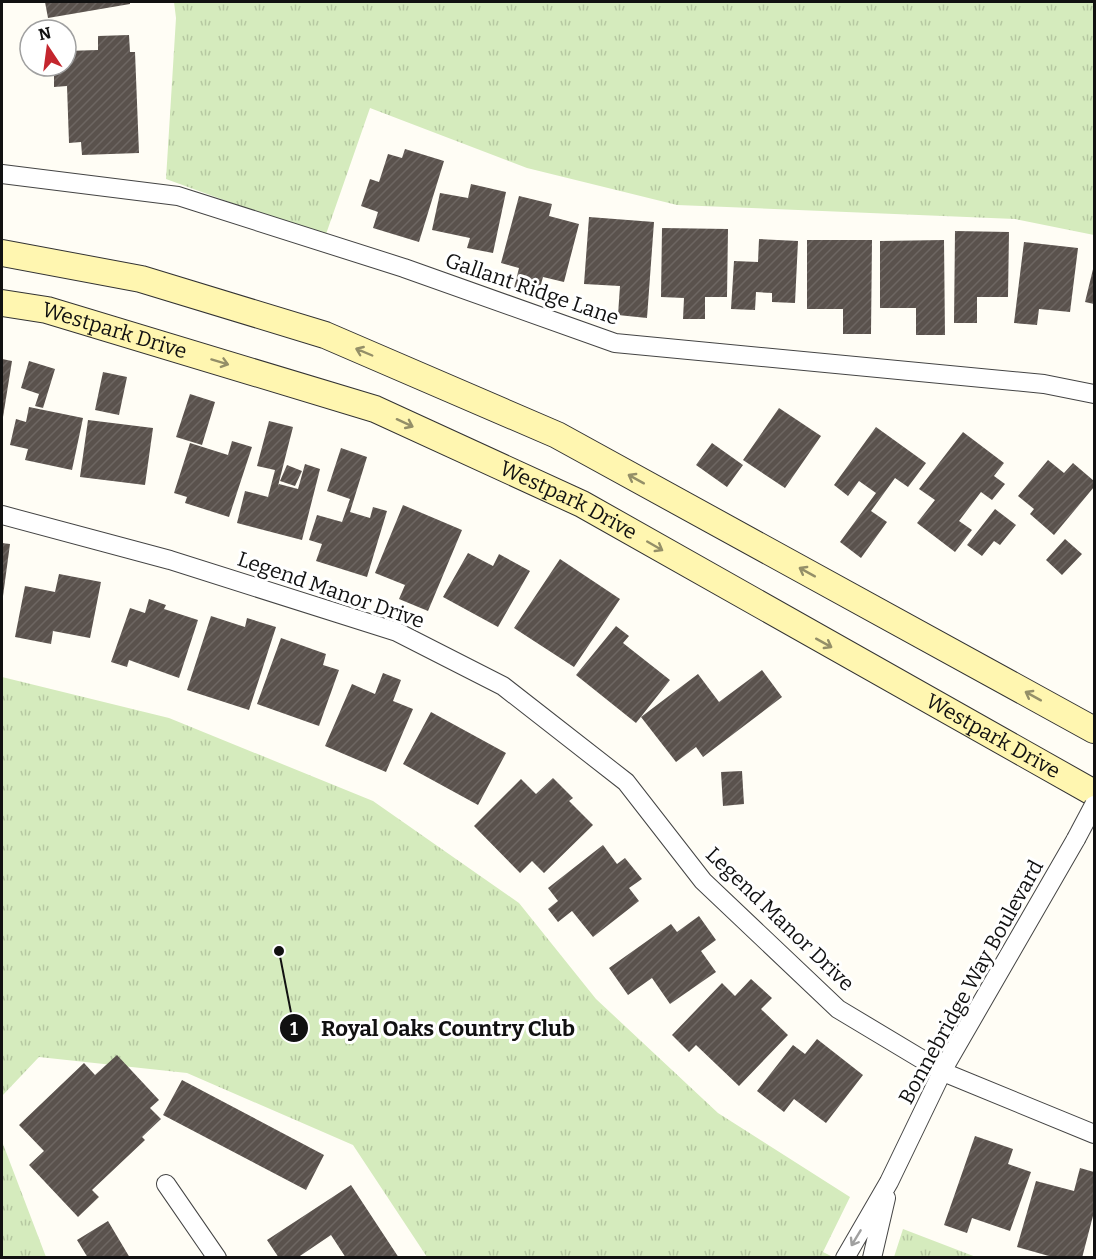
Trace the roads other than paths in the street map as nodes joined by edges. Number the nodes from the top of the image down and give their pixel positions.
1 (2, 174) edge
2 (2, 253) edge
3 (2, 303) edge
4 (1095, 394) edge
5 (2, 515) edge
6 (1095, 730) edge
7 (1095, 793) edge
8 (1095, 804) edge
9 (943, 1072) junction
10 (1095, 1134) edge
11 (889, 1182) junction
12 (166, 1184) dead end
13 (217, 1257) edge
14 (845, 1257) edge
15 (872, 1257) edge

1 - 4 street, Gallant Ridge Lane
6 -> 2 main road
3 -> 7 main road, Westpark Drive
5 - 9 street, Legend Manor Drive
8 - 9 street, Bonnebridge Way Boulevard, bridge
9 - 10 street, Legend Manor Drive
9 - 11 street, Bonnebridge Way Boulevard
11 -> 14 street, Bonnebridge Way Boulevard
11 - 15 street, Bonnebridge Way Boulevard
12 - 13 street

